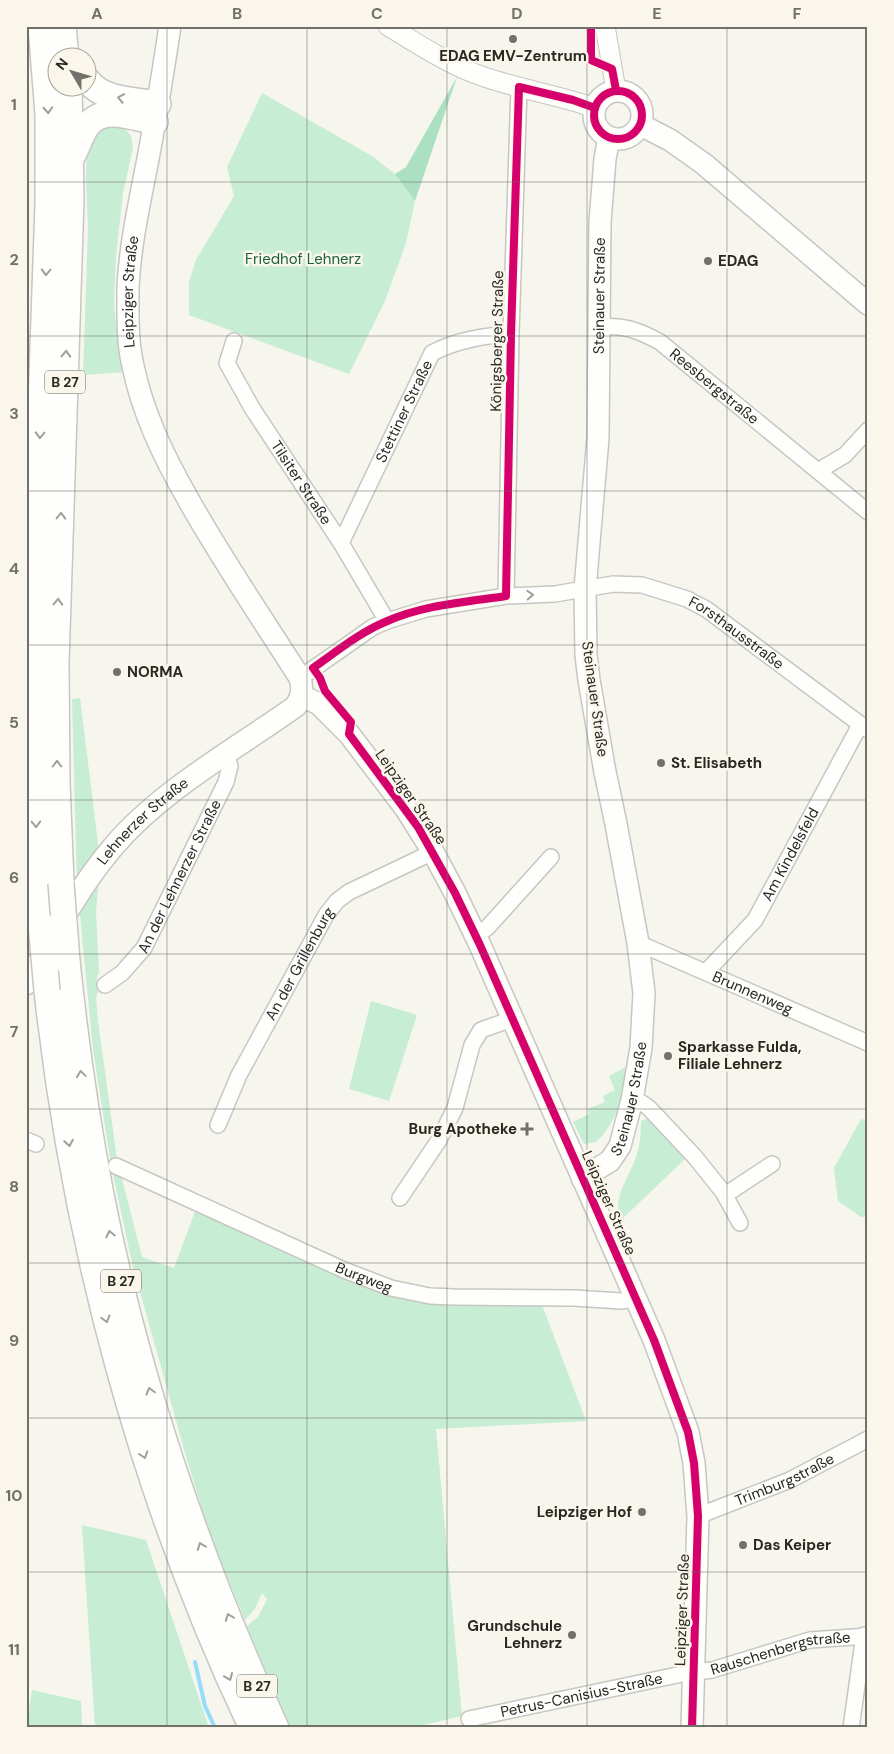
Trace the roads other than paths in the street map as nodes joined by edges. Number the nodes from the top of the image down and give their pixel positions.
1 (41, 26) edge
2 (170, 26) edge
3 (388, 26) edge
4 (605, 26) edge
5 (519, 87) junction
6 (616, 90) junction
7 (98, 91) edge
8 (69, 98) edge
9 (595, 108) junction
10 (157, 113) junction
11 (641, 125) junction
12 (609, 137) junction
13 (71, 159) junction
14 (868, 304) edge
15 (598, 327) junction
16 (511, 334) junction
17 (234, 341) dead end
18 (868, 430) edge
19 (818, 471) junction
20 (868, 512) edge
21 (342, 543) junction
22 (585, 589) junction
23 (506, 596) junction
24 (387, 621) junction
25 (301, 687) junction
26 (864, 728) edge
27 (226, 754) junction
28 (433, 852) junction
29 (551, 857) dead end
30 (476, 935) junction
31 (638, 943) junction
32 (706, 972) junction
33 (105, 985) dead end
34 (37, 987) edge
35 (512, 1019) junction
36 (868, 1043) edge
37 (632, 1100) junction
38 (218, 1125) dead end
39 (772, 1164) dead end
40 (116, 1166) dead end
41 (582, 1178) junction
42 (725, 1195) junction
43 (400, 1198) dead end
44 (740, 1223) dead end
45 (636, 1299) junction
46 (868, 1439) edge
47 (698, 1516) junction
48 (866, 1635) edge
49 (228, 1647) junction
50 (694, 1672) junction
51 (469, 1719) dead end
52 (252, 1728) edge
53 (276, 1728) edge
54 (692, 1728) edge
55 (851, 1728) edge

1 -> 34 highway, B 27, bridge
2 - 10 main road, Leipziger Straße
3 - 5 street
4 - 6 street
5 - 9 street
5 - 16 street, Königsberger Straße
6 - 9 main road
6 - 11 main road
10 -> 7 highway
8 - 13 highway, B 27
9 - 12 main road
10 - 13 highway
10 - 25 main road, Leipziger Straße
11 - 12 main road
11 - 14 main road
12 - 15 main road, Steinauer Straße
49 -> 13 highway, B 27, bridge
15 - 19 street, Reesbergstraße
15 - 22 main road, Steinauer Straße
16 - 21 street, Stettiner Straße
16 - 23 street, Königsberger Straße
17 - 21 street, Tilsiter Straße
18 - 19 street
19 - 20 street, Reesbergstraße
21 - 24 street, Tilsiter Straße
23 -> 22 street, Forsthausstraße
22 - 26 street, Forsthausstraße
22 - 31 main road, Steinauer Straße
23 - 24 street, Forsthausstraße
24 - 25 street, Forsthausstraße
25 - 27 main road, Lehnerzer Straße
25 - 28 main road, Leipziger Straße
26 - 32 street, Am Kindelsfeld
27 - 33 street, An der Lehnerzer Straße
27 - 34 main road, Lehnerzer Straße
28 - 30 main road, Leipziger Straße
28 - 38 street, An der Grillenburg
29 - 30 street
30 - 35 main road, Leipziger Straße
31 - 32 street, Brunnenweg
31 - 37 main road, Steinauer Straße
32 - 36 street, Brunnenweg
34 -> 49 highway, B 27
35 - 41 main road, Leipziger Straße
35 - 43 street
37 - 41 main road, Steinauer Straße
37 - 42 street
39 - 42 street
40 - 45 street, Burgweg
41 - 45 main road, Leipziger Straße
42 - 44 street
45 - 47 main road, Leipziger Straße
46 - 47 street, Trimburgstraße
47 - 50 main road, Leipziger Straße
48 - 50 street, Rauschenbergstraße
48 - 55 street
49 -> 52 highway, B 27
49 - 53 highway, B 27
50 - 51 street, Petrus-Canisius-Straße
50 - 54 main road, Leipziger Straße

